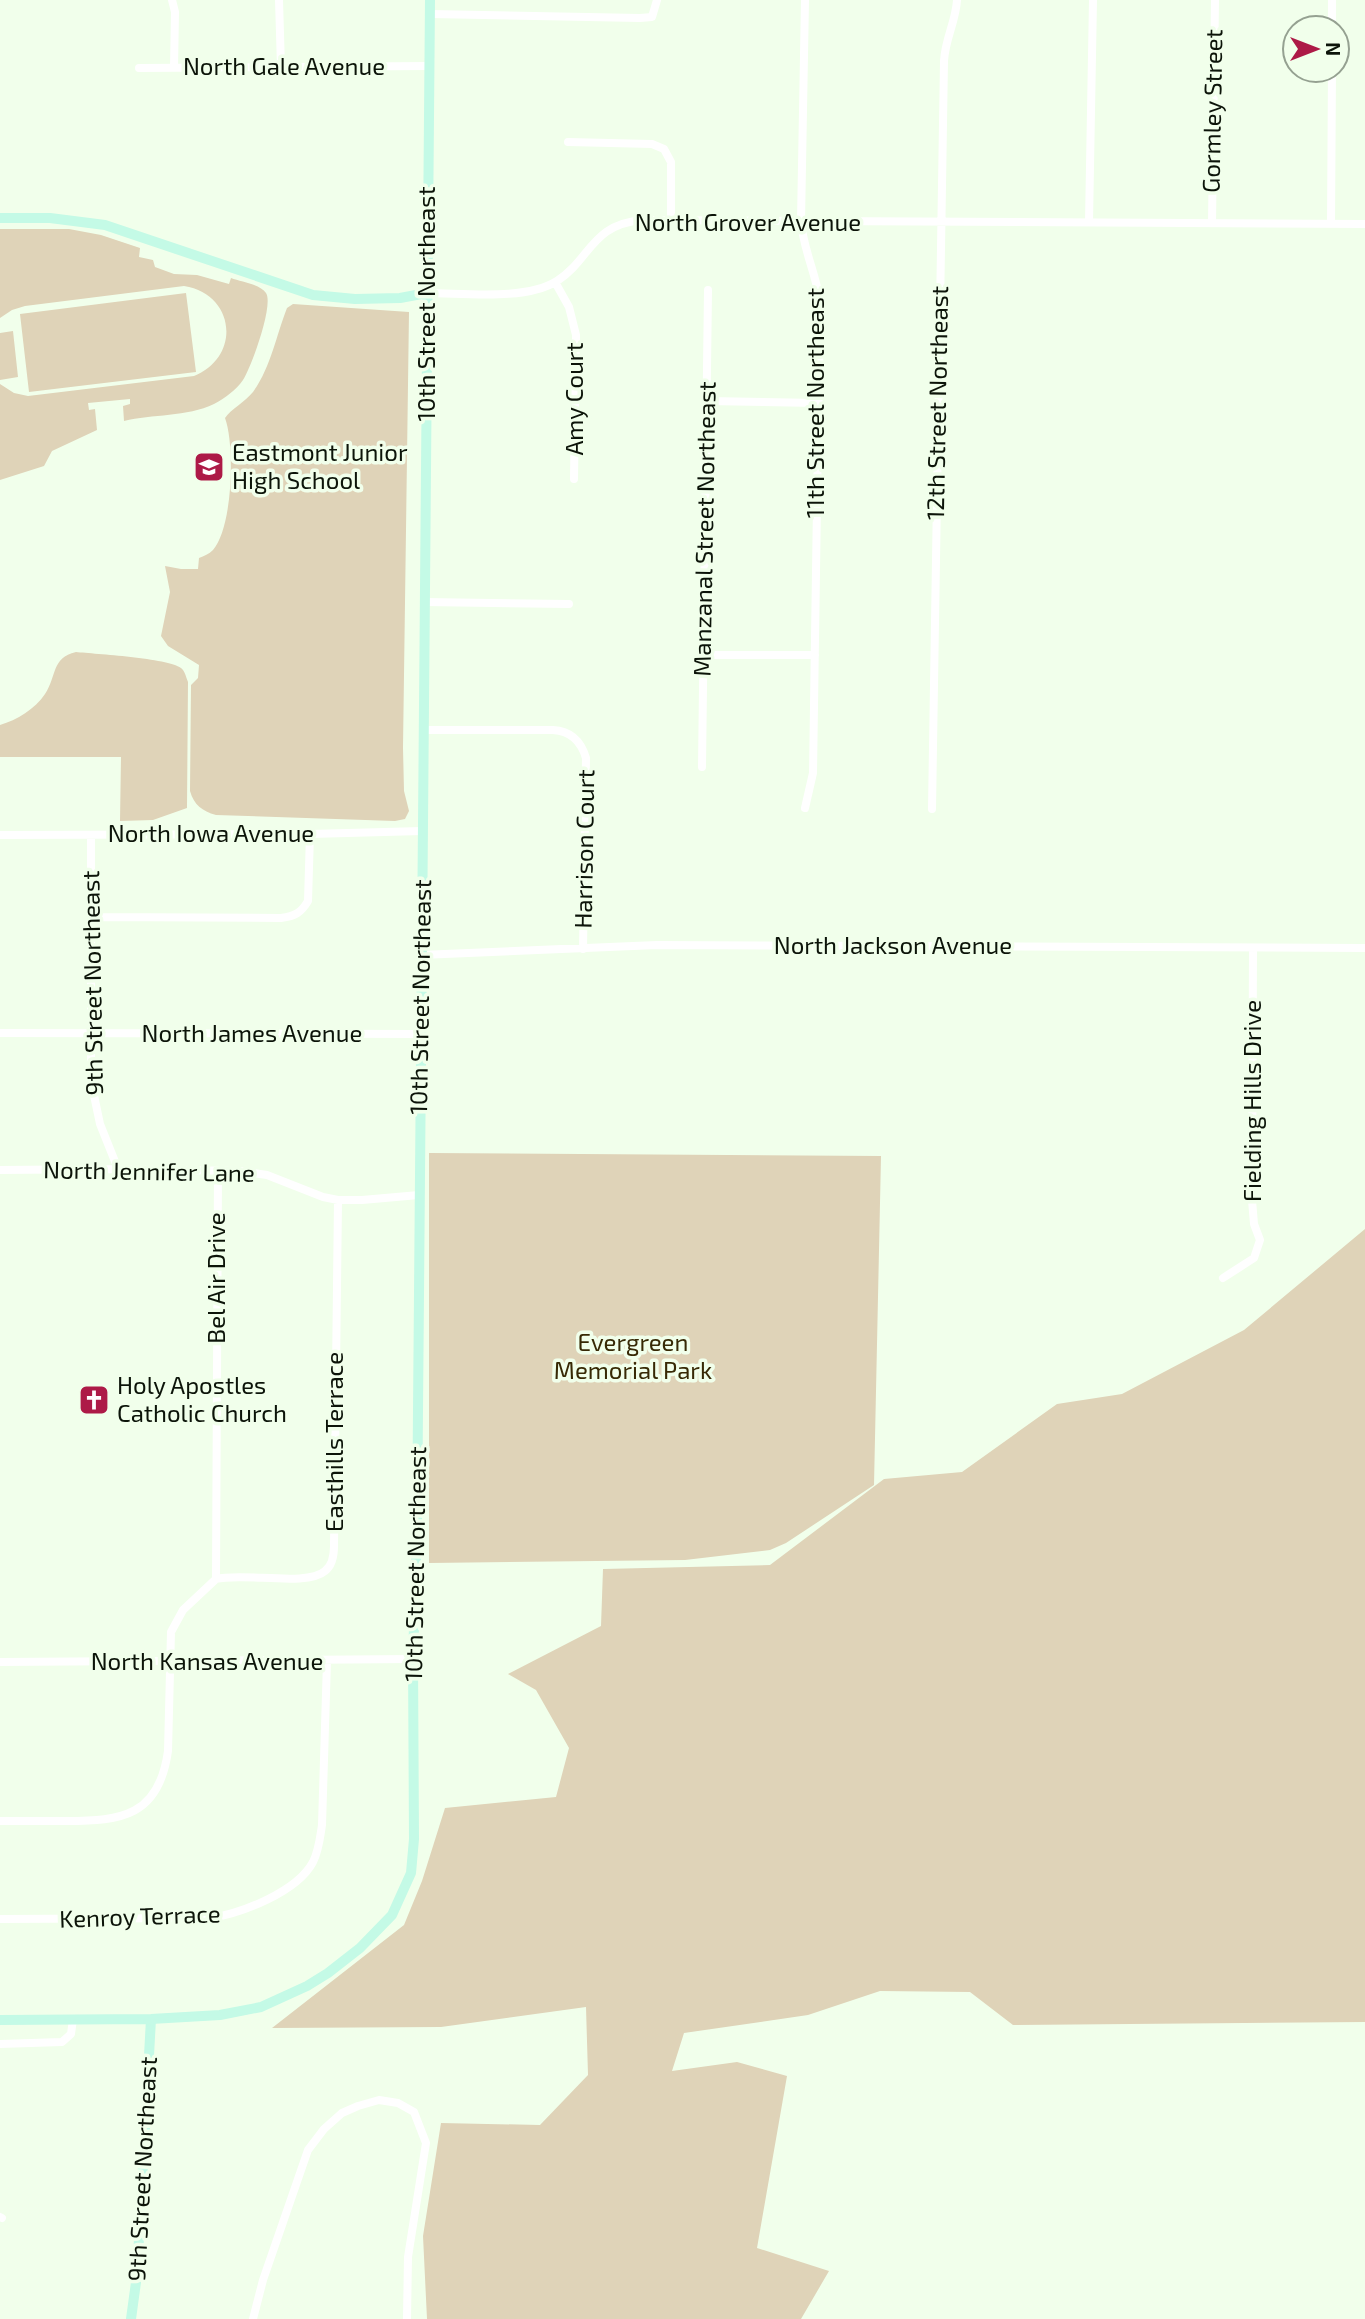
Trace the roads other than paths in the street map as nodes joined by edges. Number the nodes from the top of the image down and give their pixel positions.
1 (172, 0) edge
2 (279, 0) edge
3 (430, 0) edge
4 (657, 0) edge
5 (805, 0) edge
6 (957, 0) edge
7 (1093, 0) edge
8 (1215, 0) edge
9 (430, 14) junction
10 (281, 66) junction
11 (429, 66) junction
12 (139, 68) dead end
13 (174, 68) junction
14 (1332, 84) edge
15 (568, 142) dead end
16 (0, 218) edge
17 (671, 220) junction
18 (801, 221) junction
19 (943, 222) junction
20 (1089, 222) junction
21 (1212, 223) junction
22 (1331, 223) junction
23 (1365, 224) edge
24 (555, 282) junction
25 (708, 290) dead end
26 (427, 293) junction
27 (707, 401) junction
28 (818, 403) junction
29 (574, 479) dead end
30 (424, 603) junction
31 (569, 604) dead end
32 (704, 655) junction
33 (815, 655) junction
34 (424, 730) junction
35 (702, 767) dead end
36 (805, 808) dead end
37 (932, 809) dead end
38 (422, 831) junction
39 (310, 834) junction
40 (0, 835) edge
41 (91, 835) junction
42 (92, 917) junction
43 (583, 948) junction
44 (1253, 948) junction
45 (1365, 948) edge
46 (421, 955) junction
47 (0, 1033) edge
48 (90, 1034) junction
49 (421, 1034) junction
50 (118, 1169) junction
51 (0, 1170) edge
52 (218, 1170) junction
53 (419, 1195) junction
54 (338, 1200) junction
55 (1223, 1278) dead end
56 (216, 1579) junction
57 (414, 1659) junction
58 (327, 1661) junction
59 (0, 1662) edge
60 (169, 1662) junction
61 (0, 1821) edge
62 (0, 1919) edge
63 (73, 2019) junction
64 (151, 2019) junction
65 (0, 2020) edge
66 (0, 2044) edge
67 (131, 2319) edge
68 (253, 2319) edge
69 (407, 2319) edge

1 - 13 street
2 - 10 street
3 - 9 main road, 10th Street Northeast
4 - 9 street
5 - 18 street, 11th Street Northeast
6 - 19 street, 12th Street Northeast
7 - 20 street
8 - 21 street, Gormley Street
9 - 11 main road, 10th Street Northeast
10 - 11 street, North Gale Avenue
10 - 13 street, North Gale Avenue
11 - 26 main road, 10th Street Northeast
12 - 13 street, North Gale Avenue
14 - 22 street
15 - 17 street
16 - 26 main road, North Grover Avenue
17 - 18 street, North Grover Avenue
17 - 24 street, North Grover Avenue
18 - 19 street, North Grover Avenue
18 - 28 street, 11th Street Northeast
19 - 20 street, North Grover Avenue
19 - 37 street, 12th Street Northeast
20 - 21 street, North Grover Avenue
21 - 22 street, North Grover Avenue
22 - 23 street, North Grover Avenue
24 - 26 street, North Grover Avenue
24 - 29 street, Amy Court
25 - 27 street, Manzanal Street Northeast
26 - 30 main road, 10th Street Northeast
27 - 28 street
27 - 32 street, Manzanal Street Northeast
28 - 33 street, 11th Street Northeast
30 - 31 street
30 - 34 main road, 10th Street Northeast
32 - 33 street
32 - 35 street, Manzanal Street Northeast
33 - 36 street, 11th Street Northeast
34 - 38 main road, 10th Street Northeast
34 - 43 street, Harrison Court
38 - 39 street, North Iowa Avenue
38 - 46 main road, 10th Street Northeast
39 - 41 street, North Iowa Avenue
39 - 42 street
40 - 41 street, North Iowa Avenue
41 - 42 street, 9th Street Northeast
42 - 48 street, 9th Street Northeast
43 - 44 street, North Jackson Avenue
43 - 46 street, North Jackson Avenue
44 - 45 street, North Jackson Avenue
44 - 55 street, Fielding Hills Drive
46 - 49 main road, 10th Street Northeast
47 - 48 street, North James Avenue
48 - 49 street, North James Avenue
48 - 50 street, 9th Street Northeast
49 - 53 main road, 10th Street Northeast
50 - 51 street, North Jennifer Lane
50 - 52 street, North Jennifer Lane
52 - 54 street, North Jennifer Lane
52 - 56 street, Bel Air Drive
53 - 54 street, North Jennifer Lane
53 - 57 main road, 10th Street Northeast
54 - 56 street, Easthills Terrace
56 - 60 street
57 - 58 street, North Kansas Avenue
57 - 64 main road, 10th Street Northeast
58 - 60 street, North Kansas Avenue
58 - 62 street, Kenroy Terrace
59 - 60 street, North Kansas Avenue
60 - 61 street
63 - 64 main road, 10th Street Northeast
63 - 65 main road, 10th Street Northeast
63 - 66 street
64 - 67 main road, 9th Street Northeast
68 - 69 street

